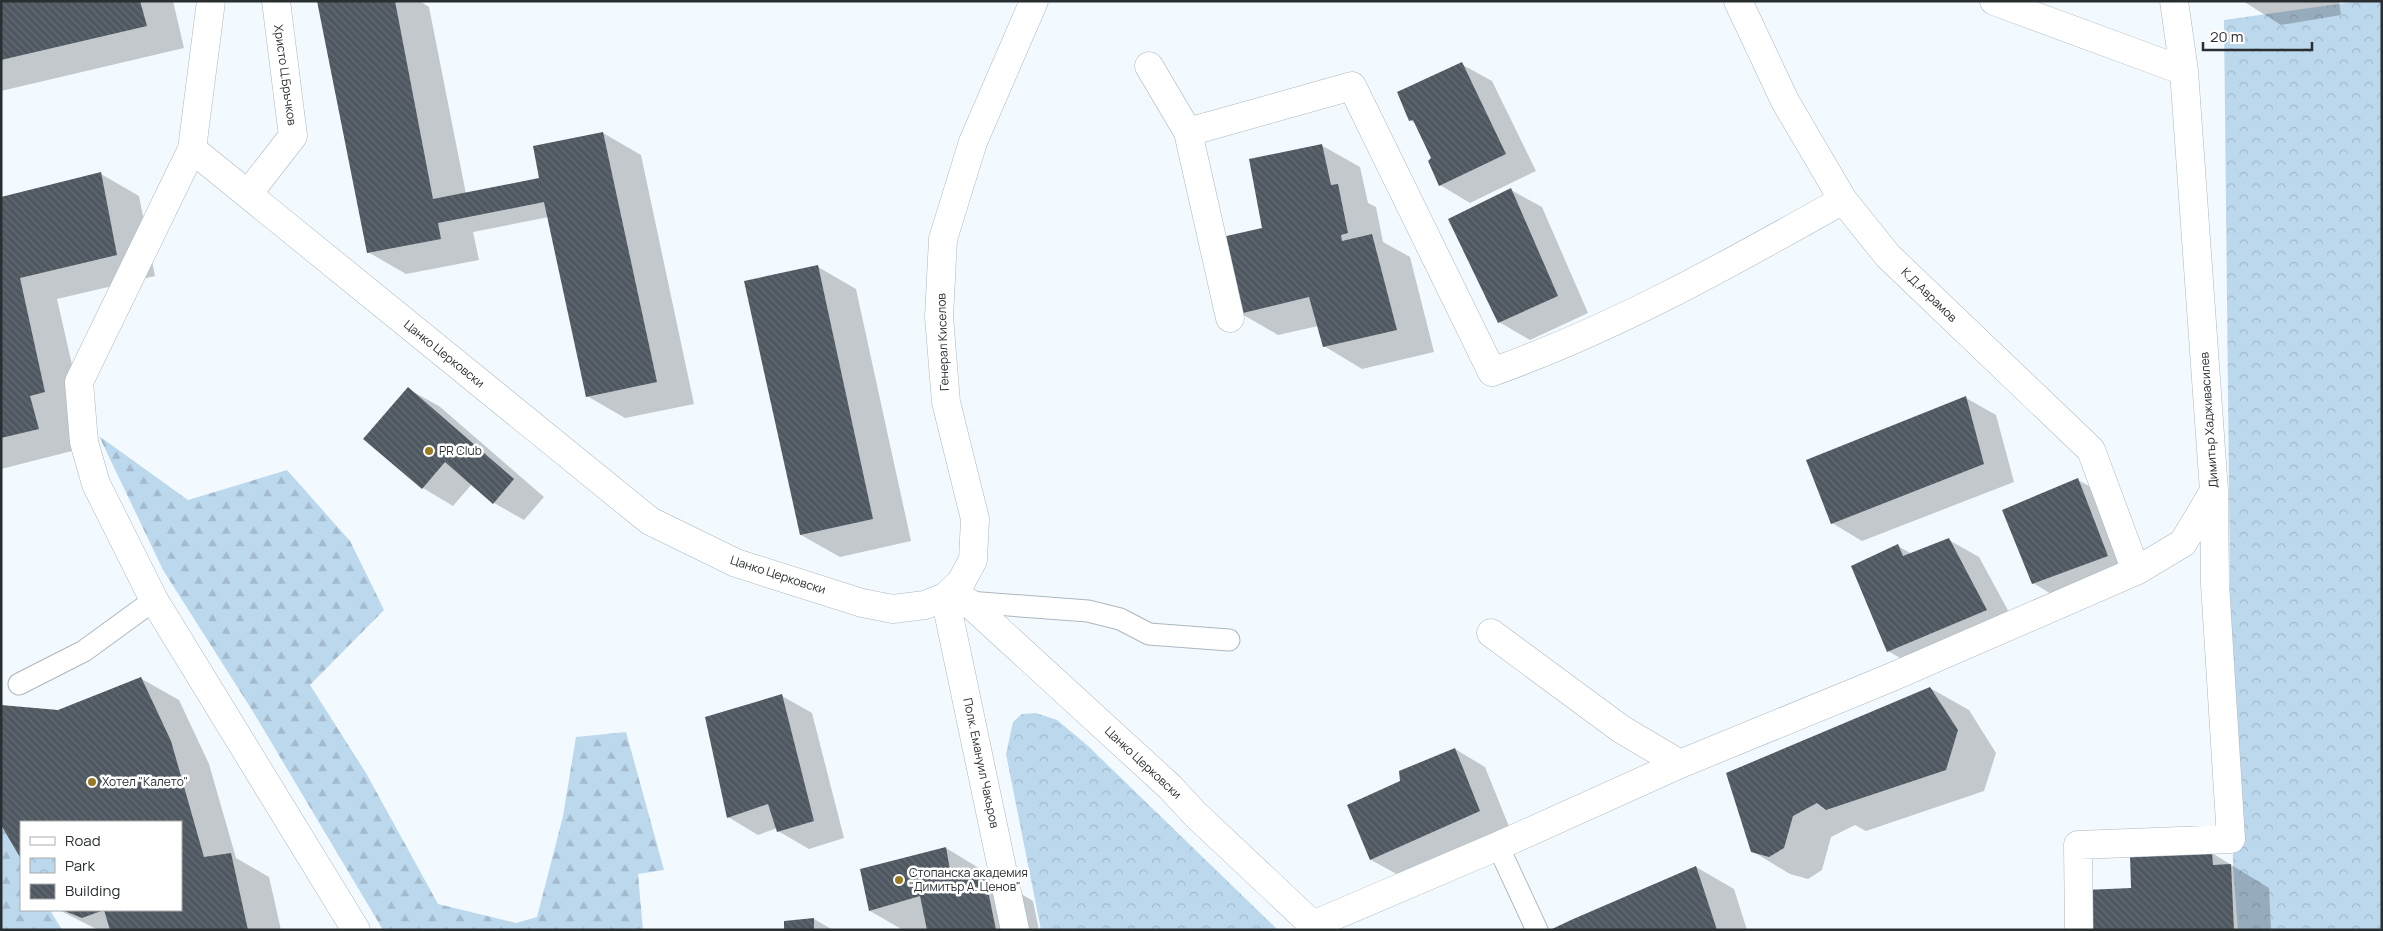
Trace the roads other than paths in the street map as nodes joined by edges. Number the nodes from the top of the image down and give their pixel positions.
1 (211, 1) edge
2 (276, 1) edge
3 (1034, 1) edge
4 (1738, 1) edge
5 (1994, 1) edge
6 (2174, 1) edge
7 (1149, 66) dead end
8 (2184, 71) junction
9 (1188, 132) junction
10 (192, 149) junction
11 (248, 194) junction
12 (1844, 200) junction
13 (1230, 318) dead end
14 (2214, 491) junction
15 (2136, 571) junction
16 (957, 599) junction
17 (154, 600) junction
18 (1490, 632) dead end
19 (1229, 640) dead end
20 (19, 684) dead end
21 (1680, 764) junction
22 (1498, 846) junction
23 (356, 930) edge
24 (1015, 930) edge
25 (1536, 930) edge
26 (2079, 930) edge

1 - 10 street
2 - 11 street, Христо Ц.Бръчков
3 - 16 street, Генерал Киселов
4 - 12 street, К.Д.Аврамов
5 - 8 street
6 - 8 street, Димитър Хадживасилев
7 - 9 street
8 - 14 street, Димитър Хадживасилев
9 - 12 street
9 - 13 street
10 - 11 street, Цанко Церковски
10 - 17 street
11 - 16 street, Цанко Церковски
12 - 15 street, К.Д.Аврамов
14 - 15 street
14 - 26 street, Димитър Хадживасилев
15 - 21 street
16 - 19 lane
16 - 22 street, Цанко Церковски
16 - 24 street, Полк. Емануил Чакъров
17 - 20 lane
17 - 23 street
18 - 21 street
21 - 22 street
22 - 25 lane

